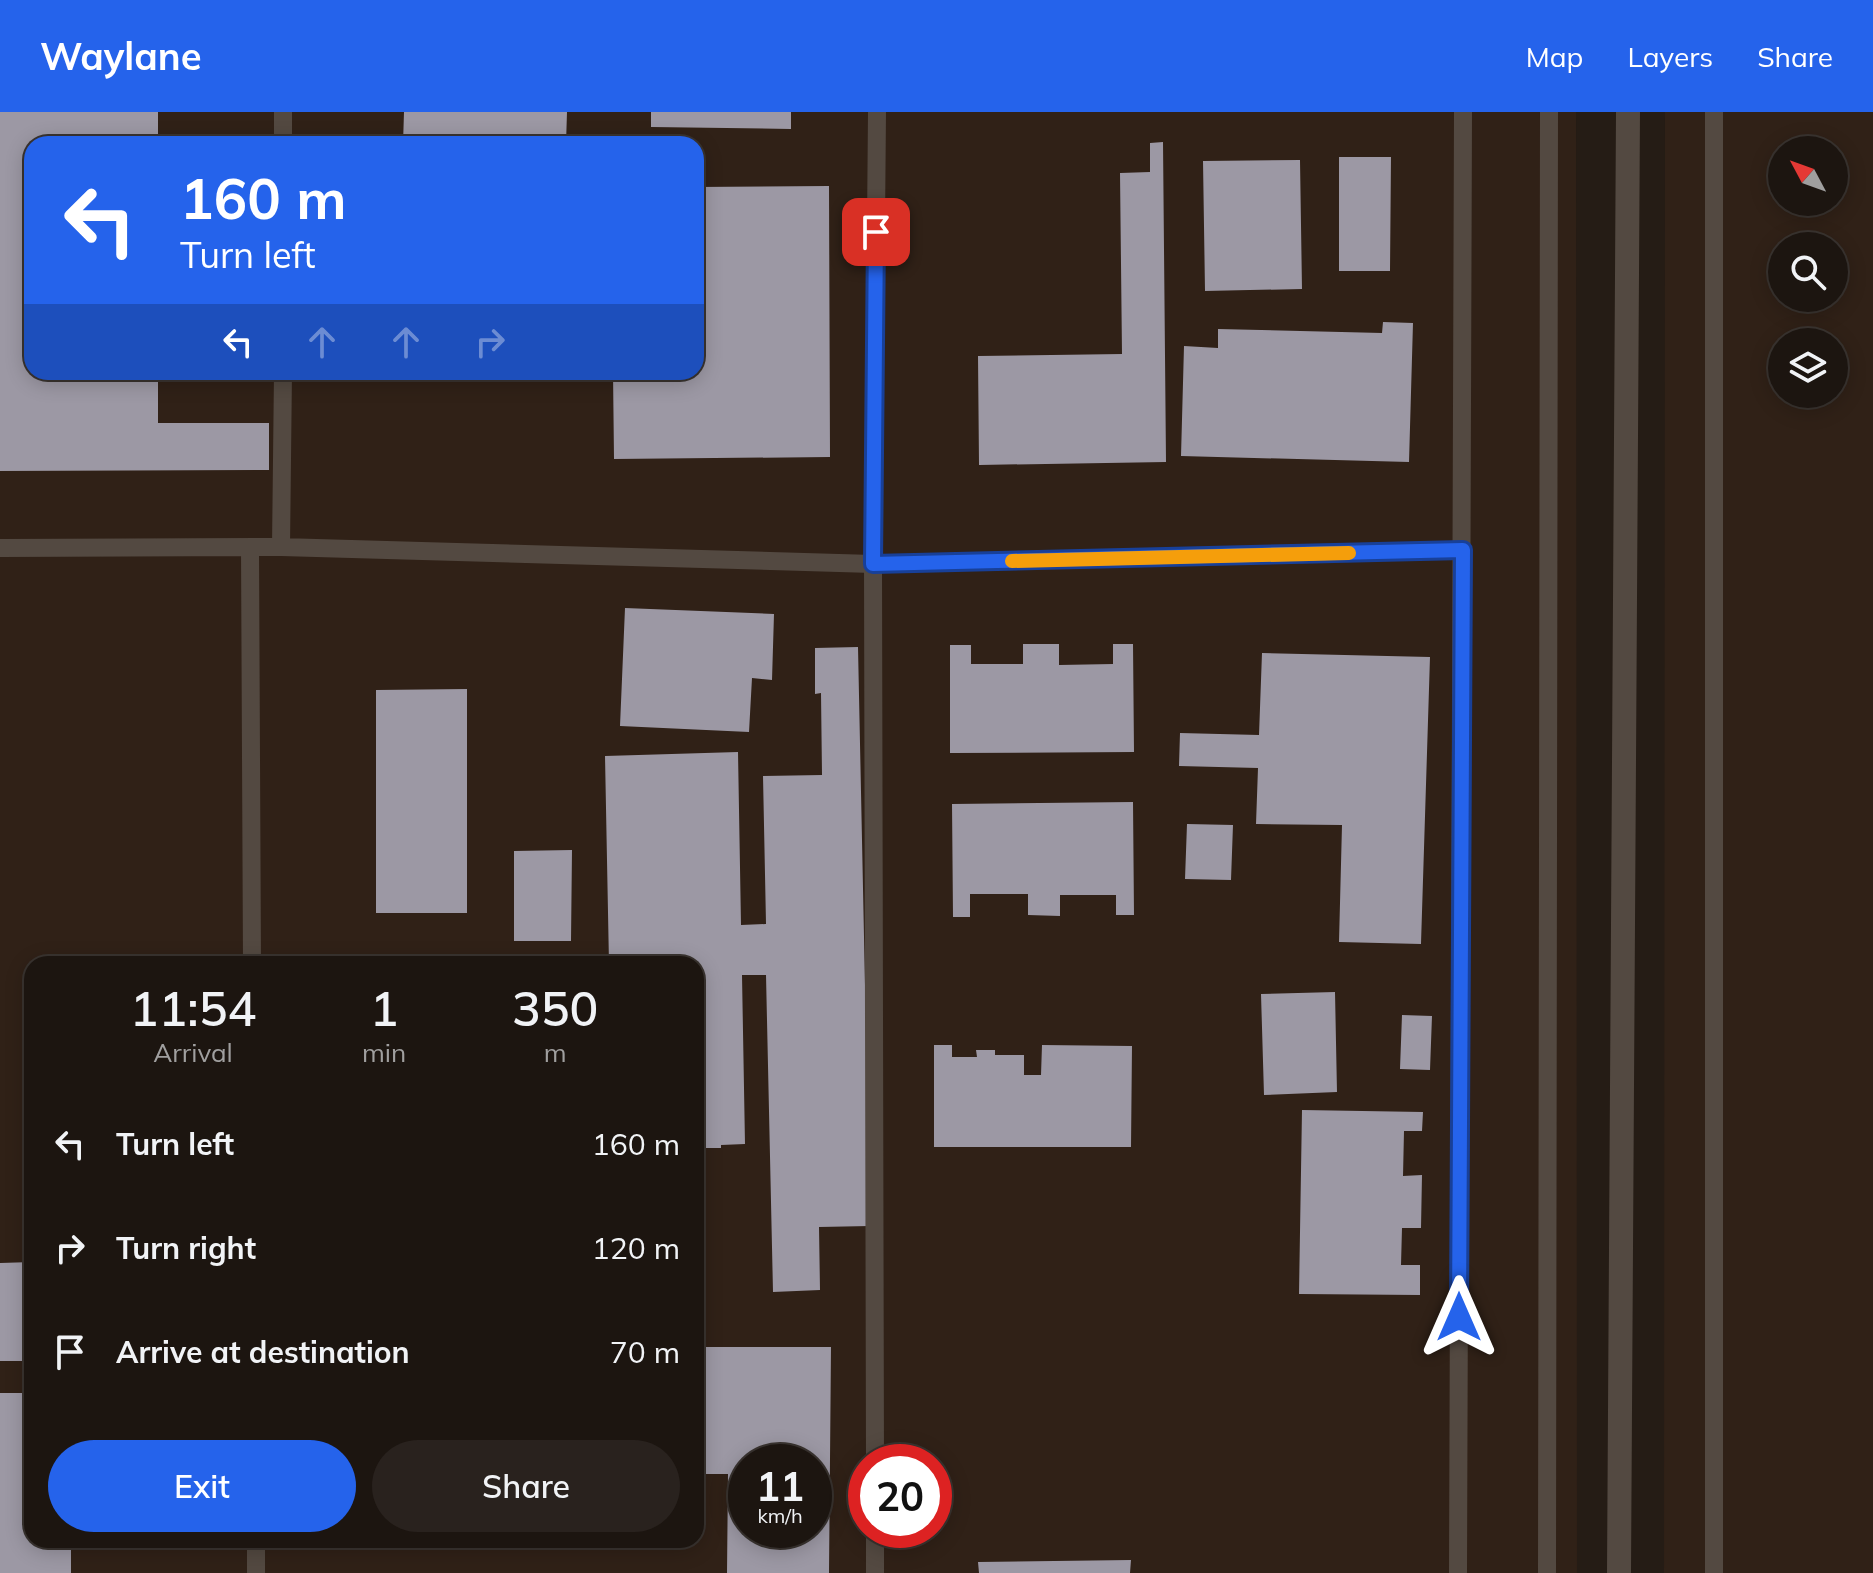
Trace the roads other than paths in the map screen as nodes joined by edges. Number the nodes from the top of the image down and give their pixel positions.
1 (283, 112) edge
2 (877, 112) edge
3 (1463, 112) edge
4 (1549, 112) edge
5 (1628, 112) edge
6 (1714, 112) edge
7 (283, 136) edge
8 (283, 380) edge
9 (281, 547) junction
10 (0, 548) edge
11 (250, 548) junction
12 (1463, 550) junction
13 (873, 564) junction
14 (252, 956) edge
15 (875, 1444) edge
16 (256, 1548) edge
17 (875, 1548) edge
18 (256, 1573) edge
19 (875, 1573) edge
20 (1458, 1573) edge
21 (1547, 1573) edge
22 (1619, 1573) edge
23 (1714, 1573) edge

1 - 7 lane
2 - 13 lane
3 - 12 lane
4 - 21 lane
5 - 22 street
6 - 23 lane
8 - 9 lane
9 - 11 lane
9 - 13 lane
10 - 11 lane
11 - 14 lane
12 - 13 lane
12 - 20 lane
13 - 15 lane
16 - 18 lane
17 - 19 lane

